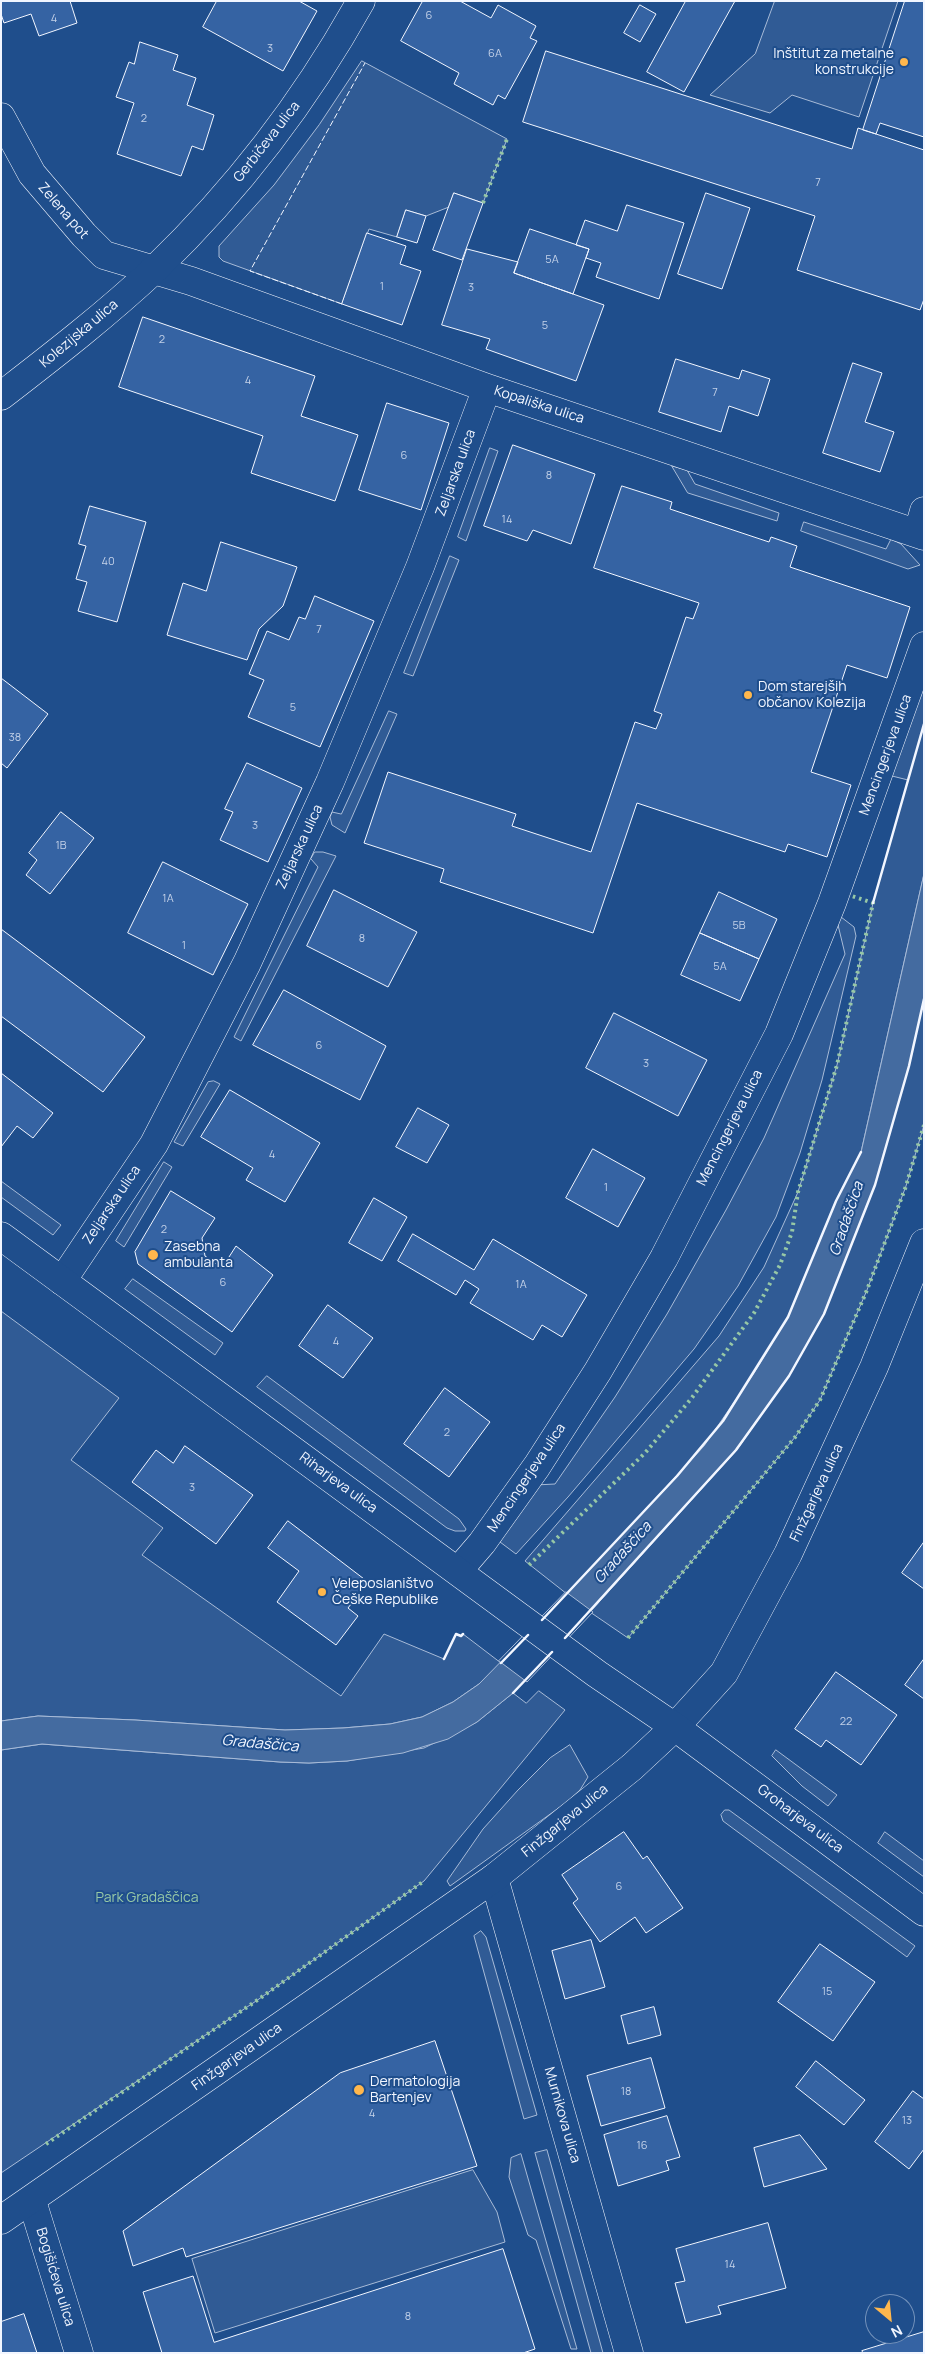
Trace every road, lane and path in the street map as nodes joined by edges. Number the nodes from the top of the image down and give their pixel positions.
1 (361, 1) edge
2 (1, 117) edge
3 (155, 268) junction
4 (487, 388) junction
5 (1, 396) edge
6 (922, 526) edge
7 (924, 646) edge
8 (1, 1236) edge
9 (924, 1243) edge
10 (62, 1281) junction
11 (458, 1571) junction
12 (675, 1727) junction
13 (494, 1878) junction
14 (924, 1912) edge
15 (32, 2201) junction
16 (1, 2220) edge
17 (79, 2353) edge
18 (629, 2353) edge

1 - 3 street, Gerbičeva ulica
2 - 3 street, Zelena pot
3 - 4 street, Kopališka ulica
3 - 5 street, Kolezijska ulica
4 - 6 street, Kopališka ulica
4 - 10 street, Zeljarska ulica
7 - 11 street, Mencingerjeva ulica
8 - 10 street, Riharjeva ulica
9 - 12 street, Finžgarjeva ulica
10 - 11 street, Riharjeva ulica
11 - 12 street, Riharjeva ulica
12 - 13 street, Finžgarjeva ulica
12 - 14 street, Groharjeva ulica
13 - 15 street, Finžgarjeva ulica
13 - 18 street, Murnikova ulica
15 - 16 street, Finžgarjeva ulica
15 - 17 street, Bogišićeva ulica

